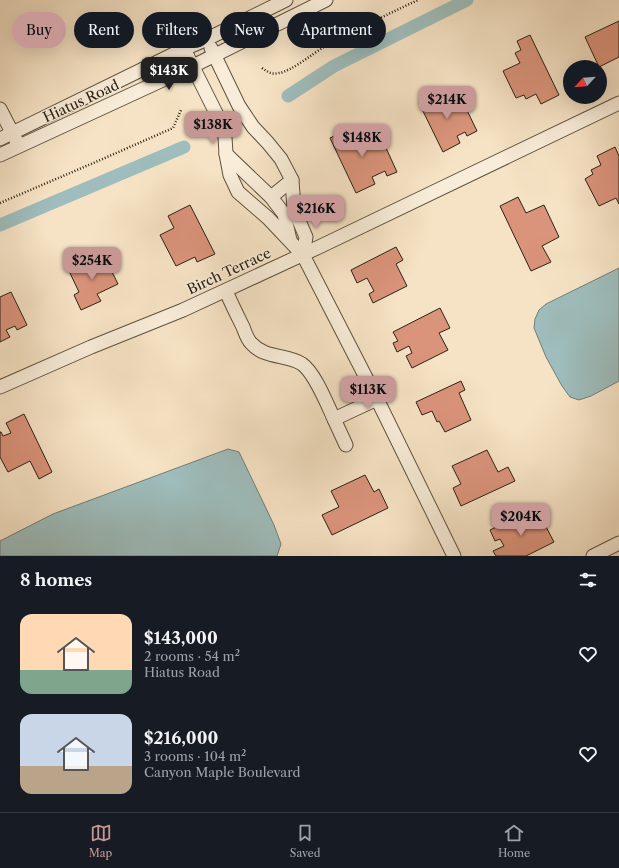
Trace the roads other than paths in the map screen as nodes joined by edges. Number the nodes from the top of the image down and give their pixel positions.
1 (286, 0) edge
2 (326, 0) edge
3 (212, 37) edge
4 (212, 48) edge
5 (184, 49) joint
6 (215, 55) junction
7 (193, 66) junction
8 (619, 102) edge
9 (0, 109) edge
10 (13, 133) junction
11 (0, 139) edge
12 (19, 147) junction
13 (226, 154) junction
14 (0, 155) edge
15 (292, 180) junction
16 (271, 197) junction
17 (291, 241) junction
18 (303, 254) junction
19 (226, 291) junction
20 (0, 387) edge
21 (377, 399) junction
22 (334, 419) junction
23 (346, 446) dead end
24 (619, 543) edge
25 (454, 556) edge
26 (593, 556) edge

1 - 3 street, Hiatus Road
2 - 6 street, Hiatus Road
4 - 6 street
5 - 7 street
5 - 10 street, Hiatus Road
6 - 7 street, Hiatus Road
6 - 15 street
7 - 12 street, Hiatus Road
7 - 13 street
8 - 18 street, Birch Terrace
9 - 10 street
10 - 11 street, Hiatus Road
10 - 12 street
12 - 14 street, Hiatus Road
13 - 16 street
13 - 17 street
15 - 16 street
15 - 18 street
16 - 17 street
17 - 18 street
18 - 19 street, Birch Terrace
18 - 21 street
19 - 20 street, Birch Terrace
19 - 22 street
21 - 22 street
21 - 25 street
22 - 23 street
24 - 26 street

